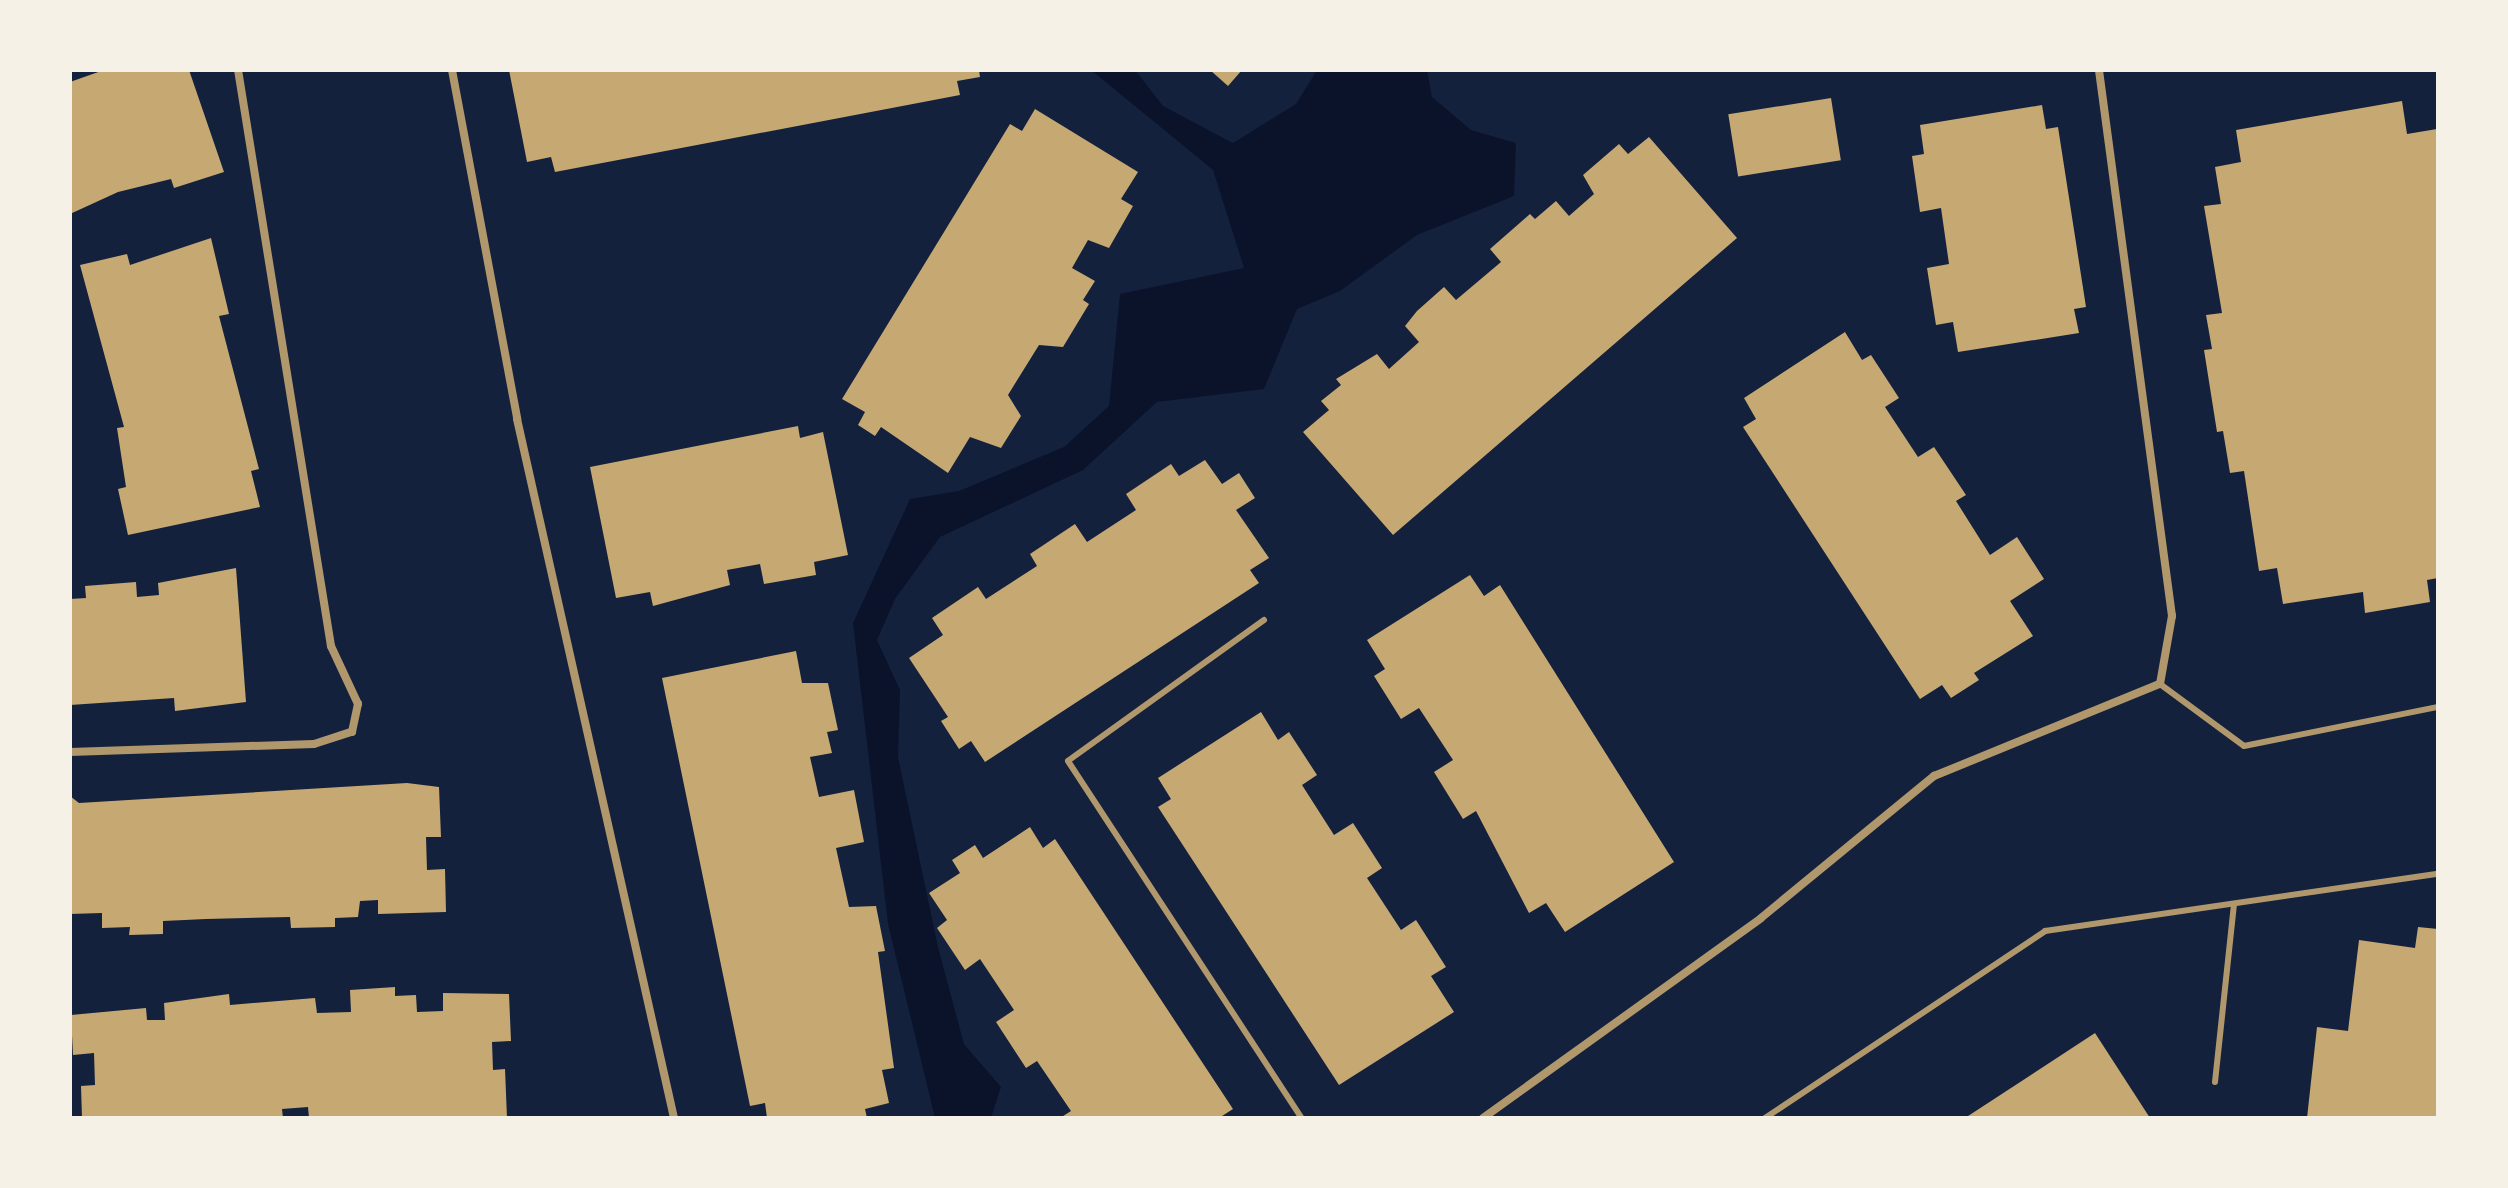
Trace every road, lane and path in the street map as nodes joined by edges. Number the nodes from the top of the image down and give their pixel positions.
1 (238, 70) edge
2 (452, 70) edge
3 (2099, 70) edge
4 (1264, 620) dead end
5 (2160, 684) junction
6 (2438, 707) edge
7 (70, 752) edge
8 (2438, 874) edge
9 (2234, 904) junction
10 (2215, 1082) dead end
11 (674, 1118) edge
12 (1302, 1118) edge
13 (1483, 1118) edge
14 (1765, 1118) edge

1 - 7 street
2 - 11 street
3 - 5 street
4 - 12 lane
5 - 6 lane
5 - 13 street
8 - 9 lane
9 - 10 lane
9 - 14 lane

